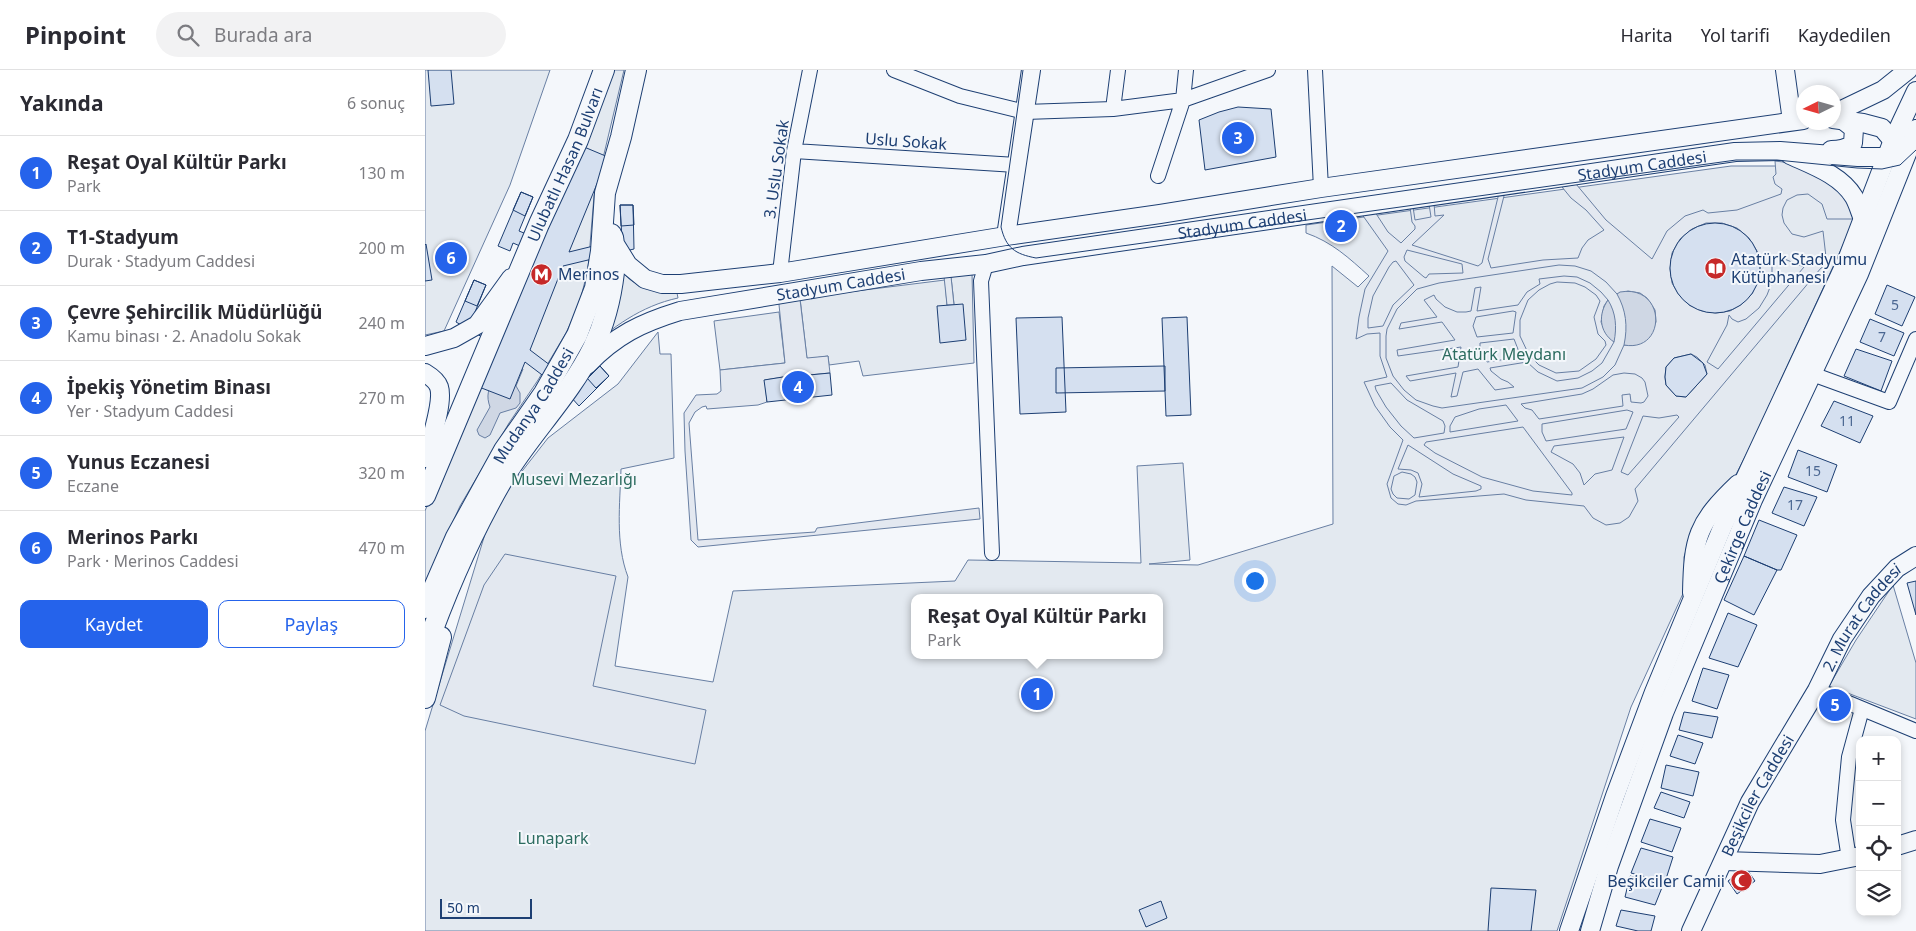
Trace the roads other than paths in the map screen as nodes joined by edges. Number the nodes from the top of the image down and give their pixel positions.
1 (604, 70) edge
2 (636, 70) edge
3 (811, 70) edge
4 (1031, 70) edge
5 (1118, 70) edge
6 (1186, 70) edge
7 (1269, 70) edge
8 (1315, 70) edge
9 (1785, 70) edge
10 (1908, 70) edge
11 (901, 71) edge
12 (1916, 91) edge
13 (1183, 100) junction
14 (1113, 109) junction
15 (1025, 112) junction
16 (1796, 113) edge
17 (1841, 115) edge
18 (1841, 119) edge
19 (1796, 121) edge
20 (1841, 121) edge
21 (1916, 130) edge
22 (1893, 150) junction
23 (794, 151) junction
24 (1780, 151) junction
25 (1808, 153) junction
26 (1016, 165) junction
27 (1159, 176) dead end
28 (1899, 176) junction
29 (1321, 188) junction
30 (605, 193) junction
31 (1863, 219) junction
32 (1006, 236) junction
33 (525, 260) junction
34 (985, 264) junction
35 (780, 273) junction
36 (1916, 339) edge
37 (425, 346) edge
38 (425, 373) edge
39 (1812, 374) junction
40 (576, 376) junction
41 (426, 460) edge
42 (425, 496) edge
43 (475, 531) junction
44 (992, 553) dead end
45 (1916, 556) edge
46 (425, 608) edge
47 (425, 651) edge
48 (1817, 690) junction
49 (425, 698) edge
50 (1862, 709) junction
51 (1916, 731) edge
52 (1916, 840) edge
53 (1901, 845) edge
54 (1854, 858) edge
55 (1723, 861) junction
56 (1569, 931) edge
57 (1590, 931) edge
58 (1691, 931) edge

1 - 33 highway, Ulubatlı Hasan Bulvarı
2 - 30 highway, Ulubatlı Hasan Bulvarı
3 - 23 street, 3. Uslu Sokak
4 - 15 main road
5 - 14 street
6 - 13 street
7 - 13 street
8 - 29 street
9 - 16 main road
10 - 17 main road
11 - 15 street
12 - 22 main road
13 - 14 street
13 - 27 street
14 - 15 street
15 - 26 main road
18 - 22 main road
19 - 29 main road
20 - 25 main road
21 - 22 main road
21 - 28 main road, Çekirge Caddesi
22 - 25 main road, Stadyum Caddesi
22 - 28 main road
22 - 31 main road, Çekirge Caddesi
23 - 26 street, Uslu Sokak
23 - 35 street, 3. Uslu Sokak
24 - 25 main road, Stadyum Caddesi
24 - 31 main road
24 - 34 main road, Stadyum Caddesi
26 - 32 main road
28 - 39 main road, Çekirge Caddesi
29 - 32 main road
30 - 35 main road
30 - 40 highway
30 - 46 highway, Mudanya Caddesi
31 - 56 main road, Çekirge Caddesi
32 - 35 main road
33 - 37 main road
33 - 41 highway
33 - 42 highway
34 - 40 main road, Stadyum Caddesi
34 - 44 street
36 - 39 street
38 - 41 main road
39 - 57 main road, Çekirge Caddesi
40 - 43 highway
43 - 47 highway
43 - 49 highway
45 - 48 main road, 2. Murat Caddesi
48 - 50 street
48 - 55 main road, Beşikciler Caddesi
50 - 51 street
50 - 54 street
52 - 53 main road
54 - 55 main road
55 - 58 main road, Beşikciler Caddesi

